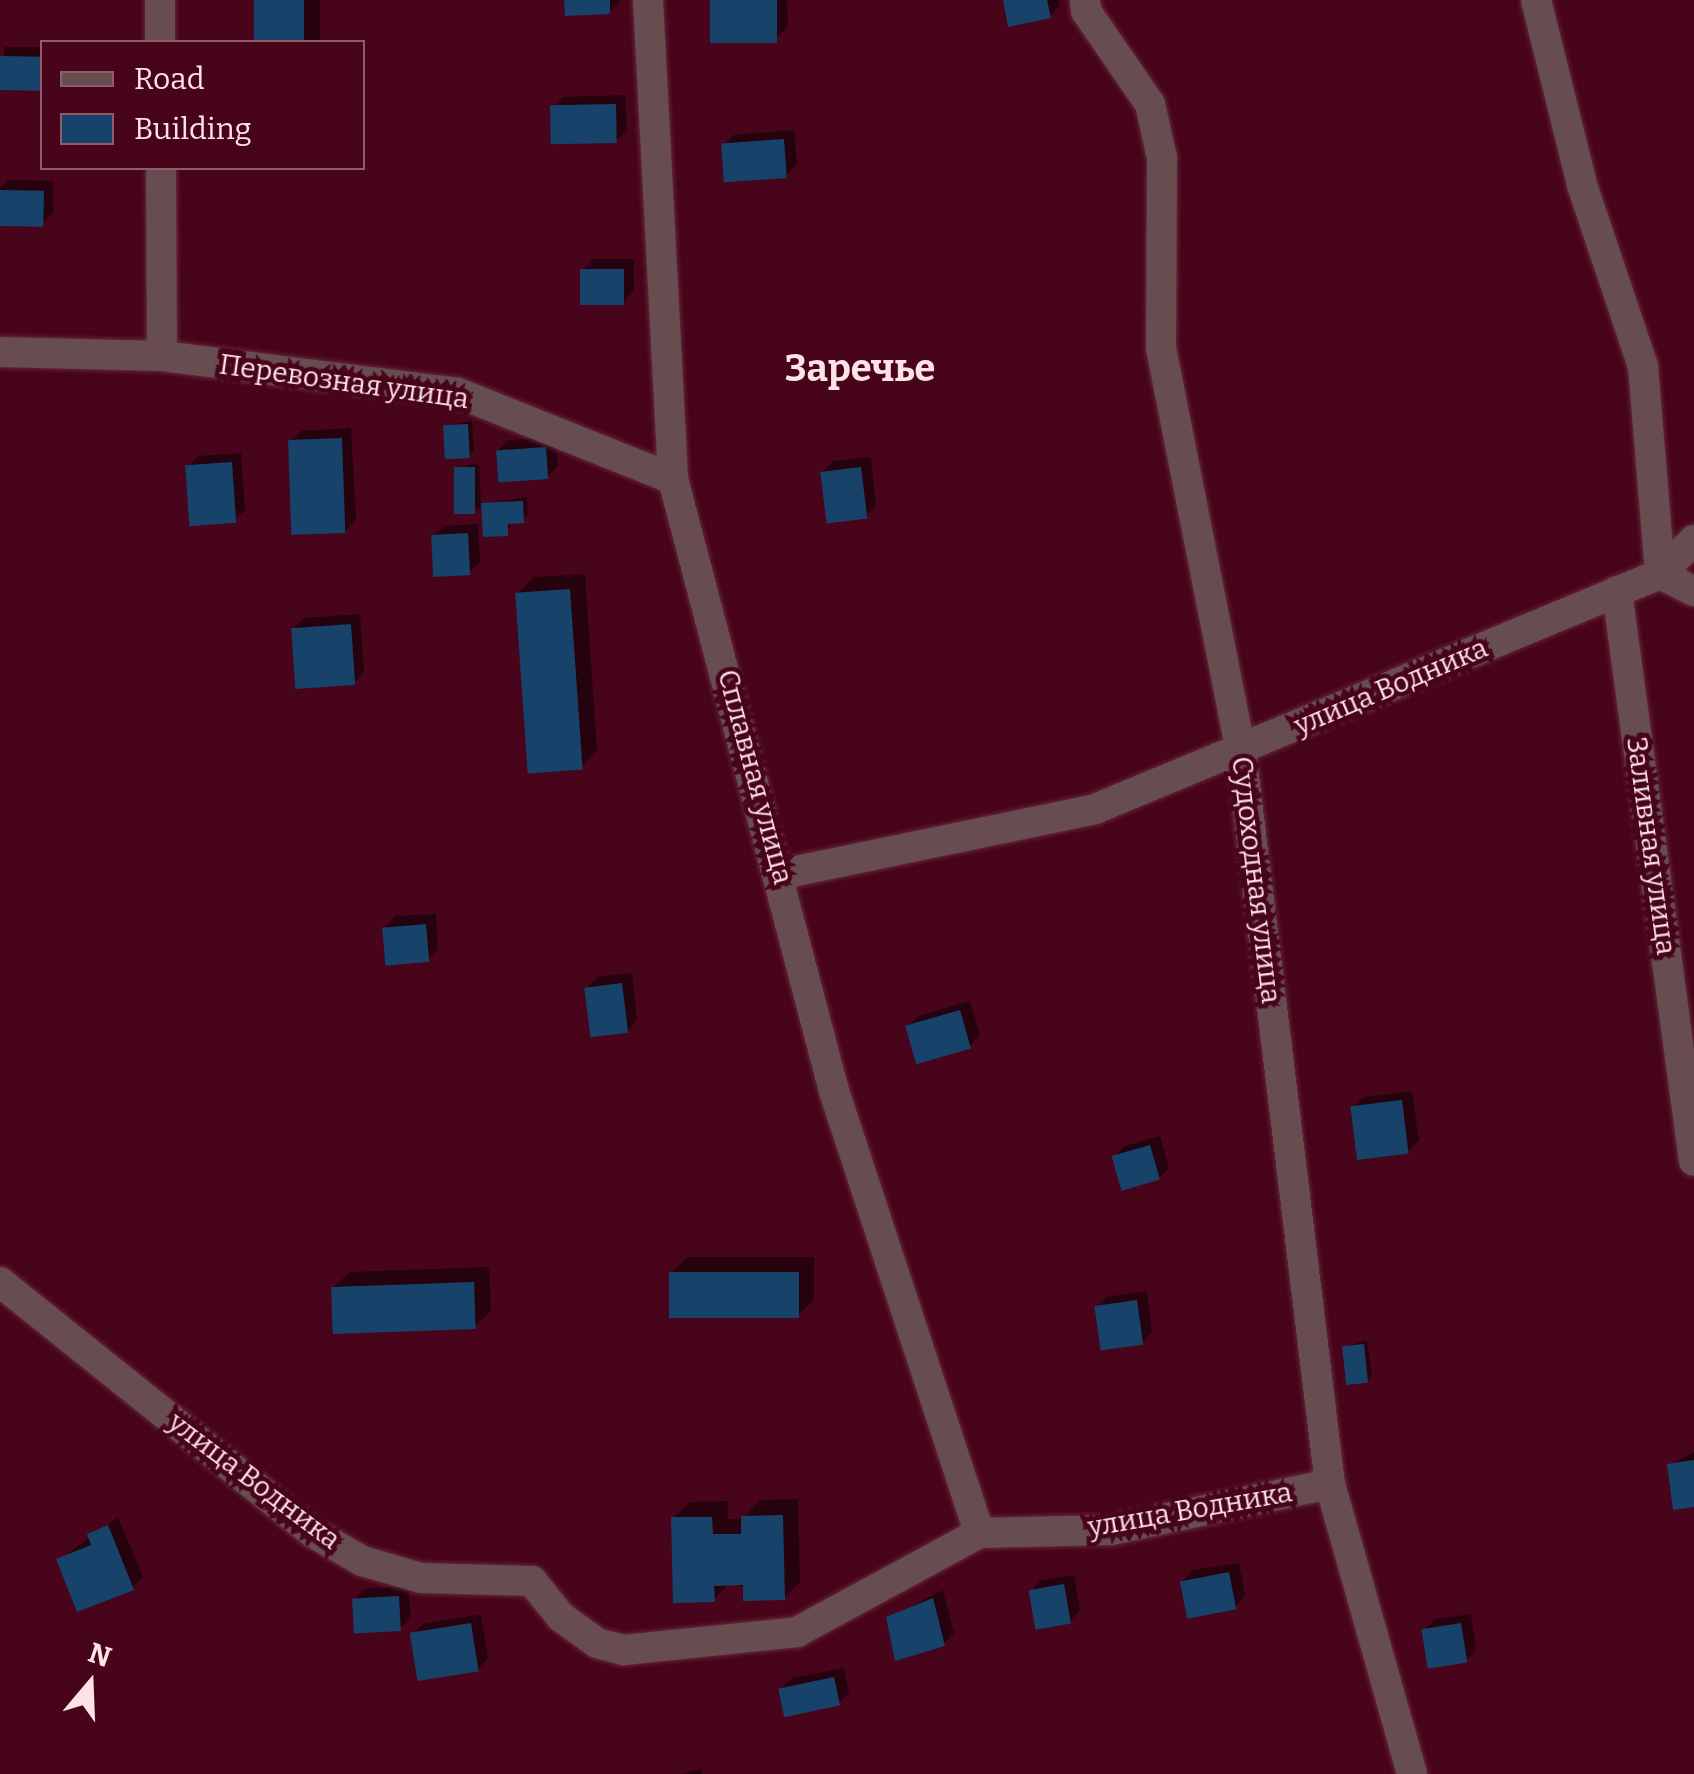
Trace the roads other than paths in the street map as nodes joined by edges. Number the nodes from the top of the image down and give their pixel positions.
1 (160, 0) edge
2 (648, 0) edge
3 (1085, 0) edge
4 (1536, 0) edge
5 (160, 40) edge
6 (161, 170) edge
7 (0, 352) edge
8 (162, 356) junction
9 (673, 479) junction
10 (1694, 540) edge
11 (1660, 574) junction
12 (1617, 591) junction
13 (1694, 591) edge
14 (1241, 752) junction
15 (782, 874) junction
16 (1694, 1161) edge
17 (0, 1282) edge
18 (1330, 1484) junction
19 (979, 1533) junction
20 (1412, 1774) edge

1 - 5 street
2 - 9 street, Сплавная улица
3 - 14 street, Судоходная улица
4 - 11 street
6 - 8 street
7 - 8 street, Перевозная улица
8 - 9 street, Перевозная улица
9 - 15 street, Сплавная улица
10 - 11 street, улица Водника
11 - 12 street, улица Водника
11 - 13 street
12 - 14 street, улица Водника
12 - 16 street, Заливная улица
14 - 15 street, улица Водника
14 - 18 street, Судоходная улица
15 - 19 street, Сплавная улица
17 - 19 street, улица Водника
18 - 19 street, улица Водника
18 - 20 street, Судоходная улица

